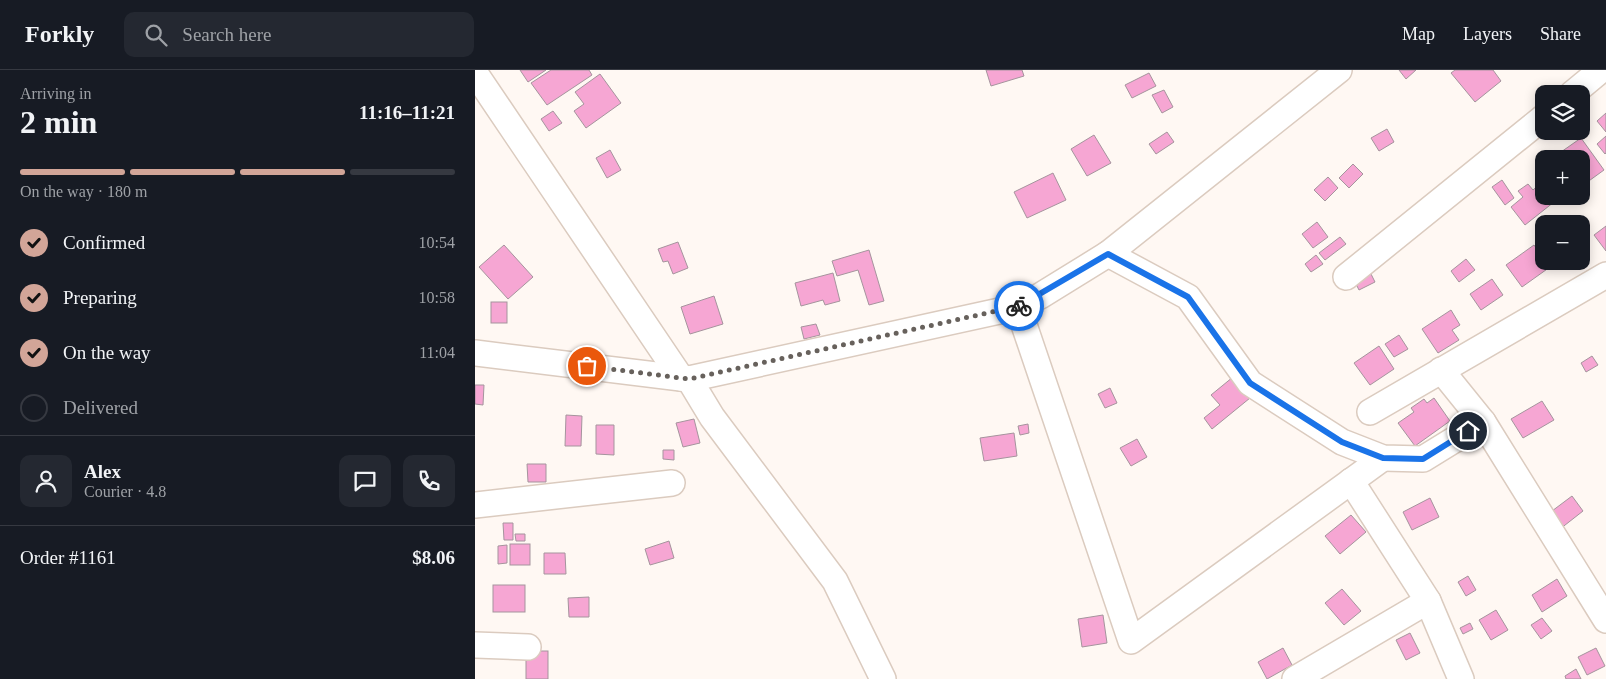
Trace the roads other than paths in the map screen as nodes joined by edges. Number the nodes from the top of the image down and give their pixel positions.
1 (1339, 70) edge
2 (1601, 70) edge
3 (475, 73) edge
4 (1583, 85) edge
5 (1535, 123) edge
6 (1108, 254) junction
7 (1606, 275) edge
8 (1346, 277) dead end
9 (1018, 307) junction
10 (475, 353) edge
11 (1441, 370) junction
12 (685, 378) junction
13 (1370, 412) dead end
14 (1483, 422) junction
15 (1383, 458) junction
16 (1351, 481) junction
17 (672, 484) dead end
18 (475, 505) edge
19 (1428, 602) junction
20 (1606, 620) edge
21 (475, 645) edge
22 (528, 647) dead end
23 (883, 679) edge
24 (1295, 679) edge
25 (1461, 679) edge

1 - 6 street
2 - 4 street
3 - 12 street
5 - 8 street
6 - 9 street
6 - 15 street
7 - 11 street
9 - 12 street
9 - 16 street
10 - 12 street
11 - 13 street
11 - 14 street
12 - 23 street
14 - 15 street
14 - 20 street
15 - 16 street
16 - 19 street
17 - 18 street
19 - 24 street
19 - 25 street
21 - 22 street

